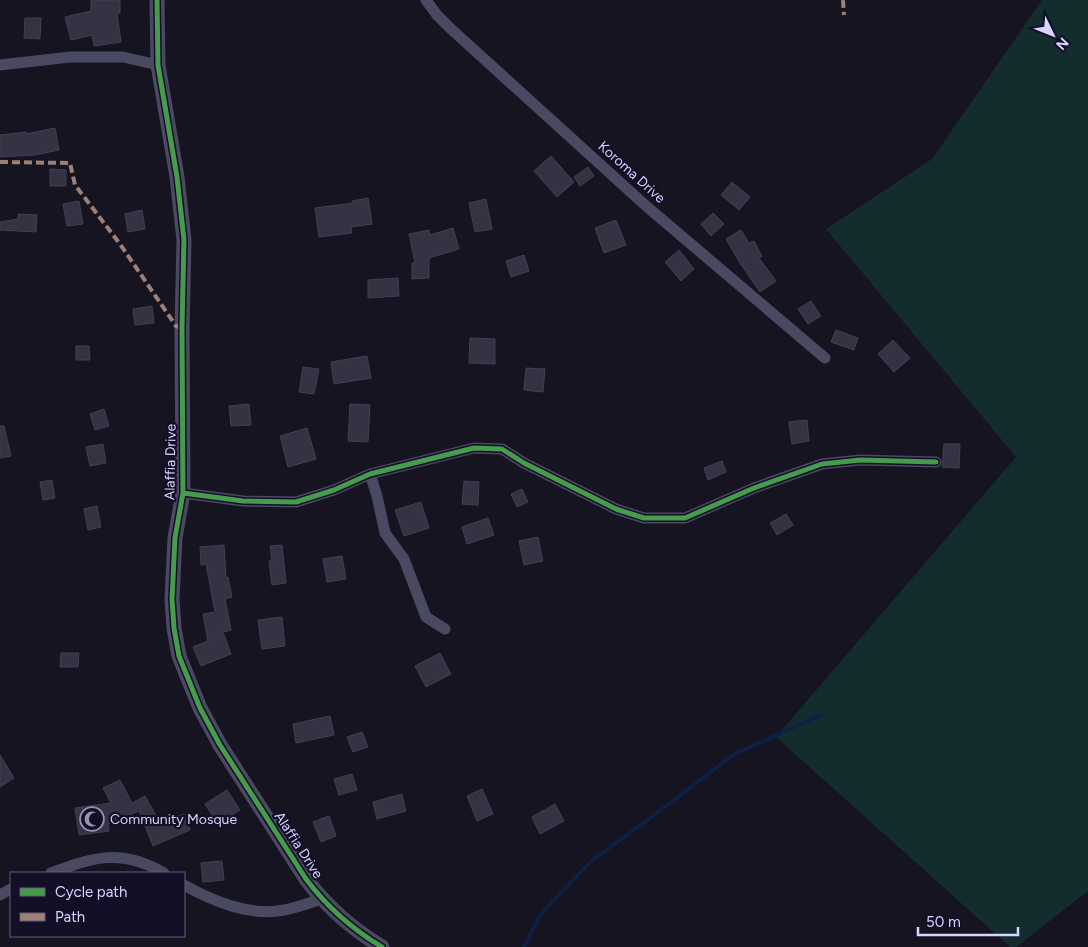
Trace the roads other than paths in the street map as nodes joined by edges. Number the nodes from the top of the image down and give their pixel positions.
1 (157, 0) edge
2 (426, 0) edge
3 (0, 64) edge
4 (158, 64) junction
5 (825, 358) dead end
6 (936, 462) dead end
7 (370, 474) junction
8 (183, 493) junction
9 (445, 630) dead end
10 (54, 872) edge
11 (162, 872) edge
12 (185, 886) edge
13 (321, 899) junction
14 (382, 947) edge

1 - 4 street, Alaffia Drive
2 - 5 street, Koroma Drive
3 - 4 street
4 - 8 street, Alaffia Drive
6 - 7 street
7 - 8 street
7 - 9 street
8 - 13 street, Alaffia Drive
10 - 11 street
12 - 13 street
13 - 14 street, Alaffia Drive

